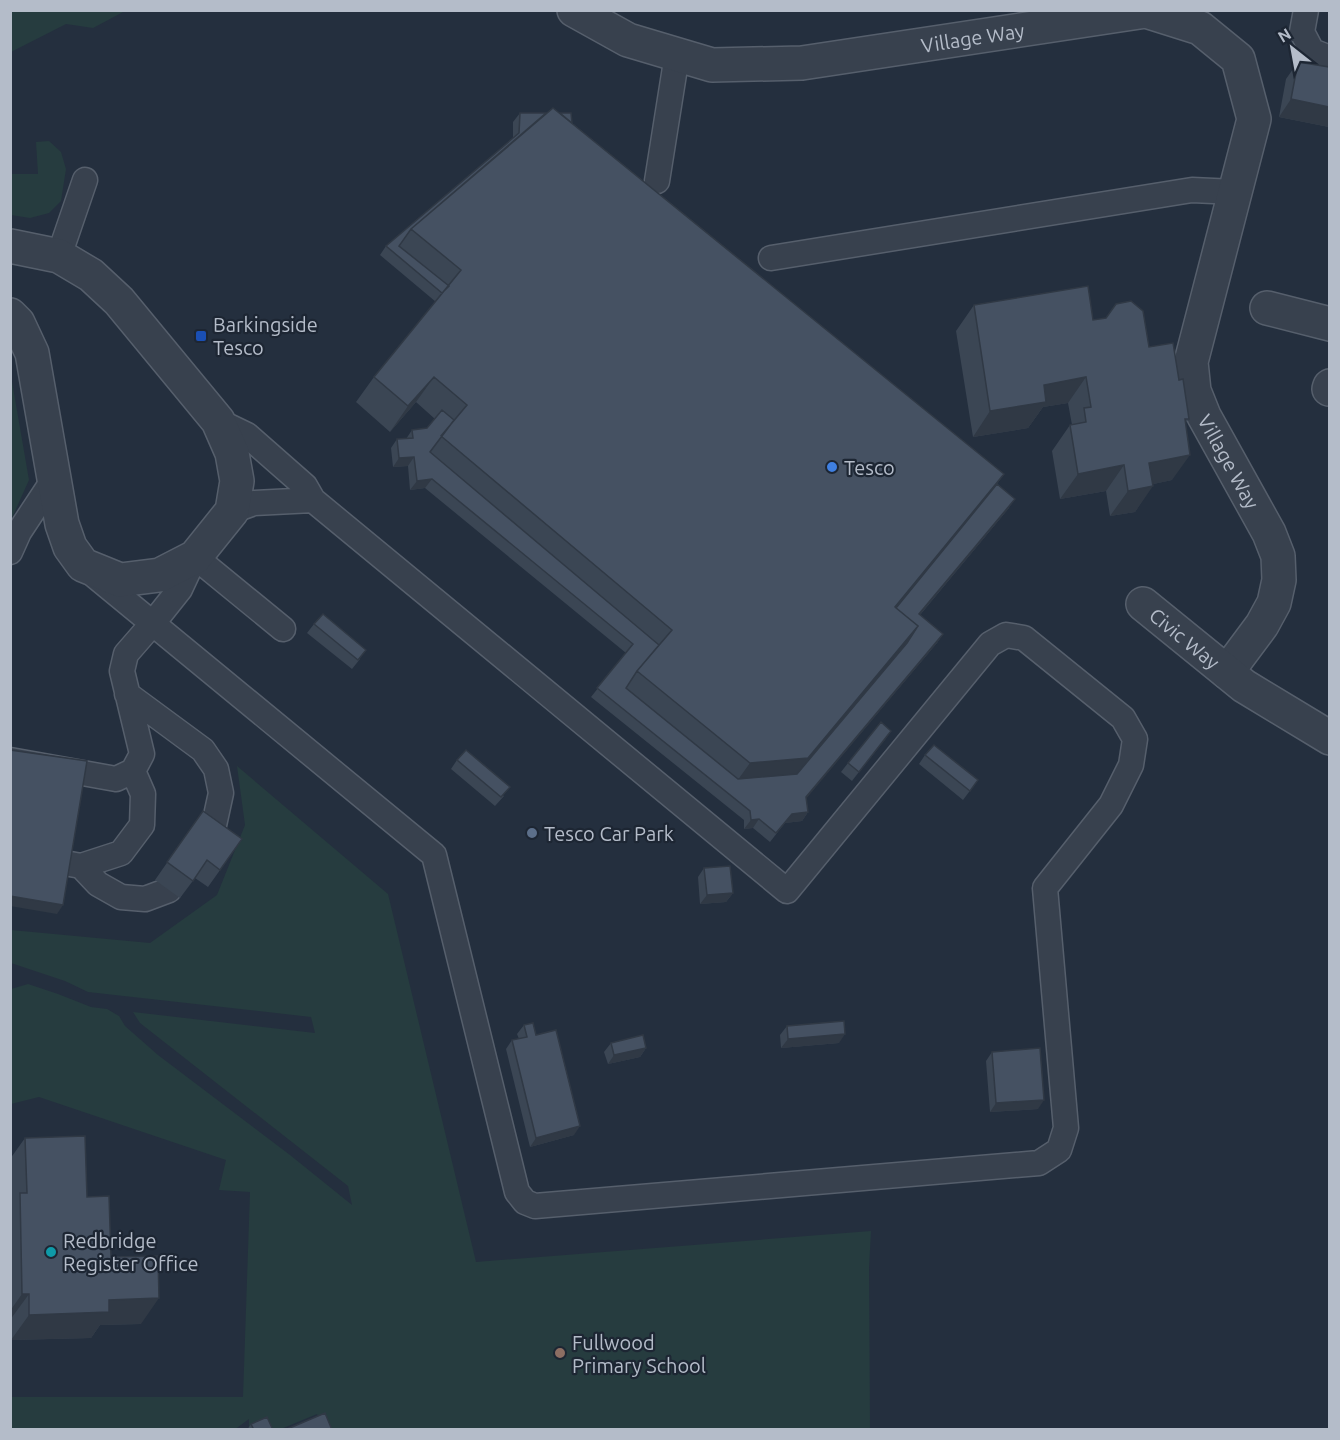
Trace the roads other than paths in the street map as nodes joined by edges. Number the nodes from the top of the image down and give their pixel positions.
1 (574, 10) edge
2 (1306, 10) edge
3 (677, 55) junction
4 (1329, 58) edge
5 (85, 180) dead end
6 (657, 181) dead end
7 (1235, 192) junction
8 (12, 253) edge
9 (59, 256) junction
10 (771, 258) dead end
11 (1267, 308) dead end
12 (10, 315) edge
13 (1329, 324) edge
14 (218, 421) junction
15 (54, 479) junction
16 (313, 500) junction
17 (232, 511) junction
18 (10, 552) edge
19 (1278, 556) joint
20 (195, 557) junction
21 (83, 566) junction
22 (1143, 604) dead end
23 (153, 623) junction
24 (283, 629) dead end
25 (1227, 672) junction
26 (128, 694) junction
27 (1329, 738) edge
28 (10, 760) edge
29 (133, 771) junction
30 (206, 839) edge
31 (10, 853) edge
32 (81, 866) junction
33 (169, 890) dead end

1 - 3 street, Village Way
2 - 4 lane
3 - 6 lane
3 - 7 street, Village Way
5 - 9 lane
7 - 10 lane
7 - 19 street, Village Way
8 - 9 street
9 - 14 street
11 - 13 street
12 - 15 street
14 - 16 lane
14 - 17 street
15 - 18 lane
15 - 21 street
16 - 17 lane
16 - 23 lane
17 - 20 street
19 - 25 street, Civic Way
20 - 21 street
20 - 23 lane
20 - 24 lane
21 - 23 lane
22 - 25 street, Civic Way
23 - 26 lane
25 - 27 street, Civic Way
26 - 29 lane
26 - 30 lane
28 - 29 lane
29 - 32 lane
31 - 32 lane
32 - 33 lane

